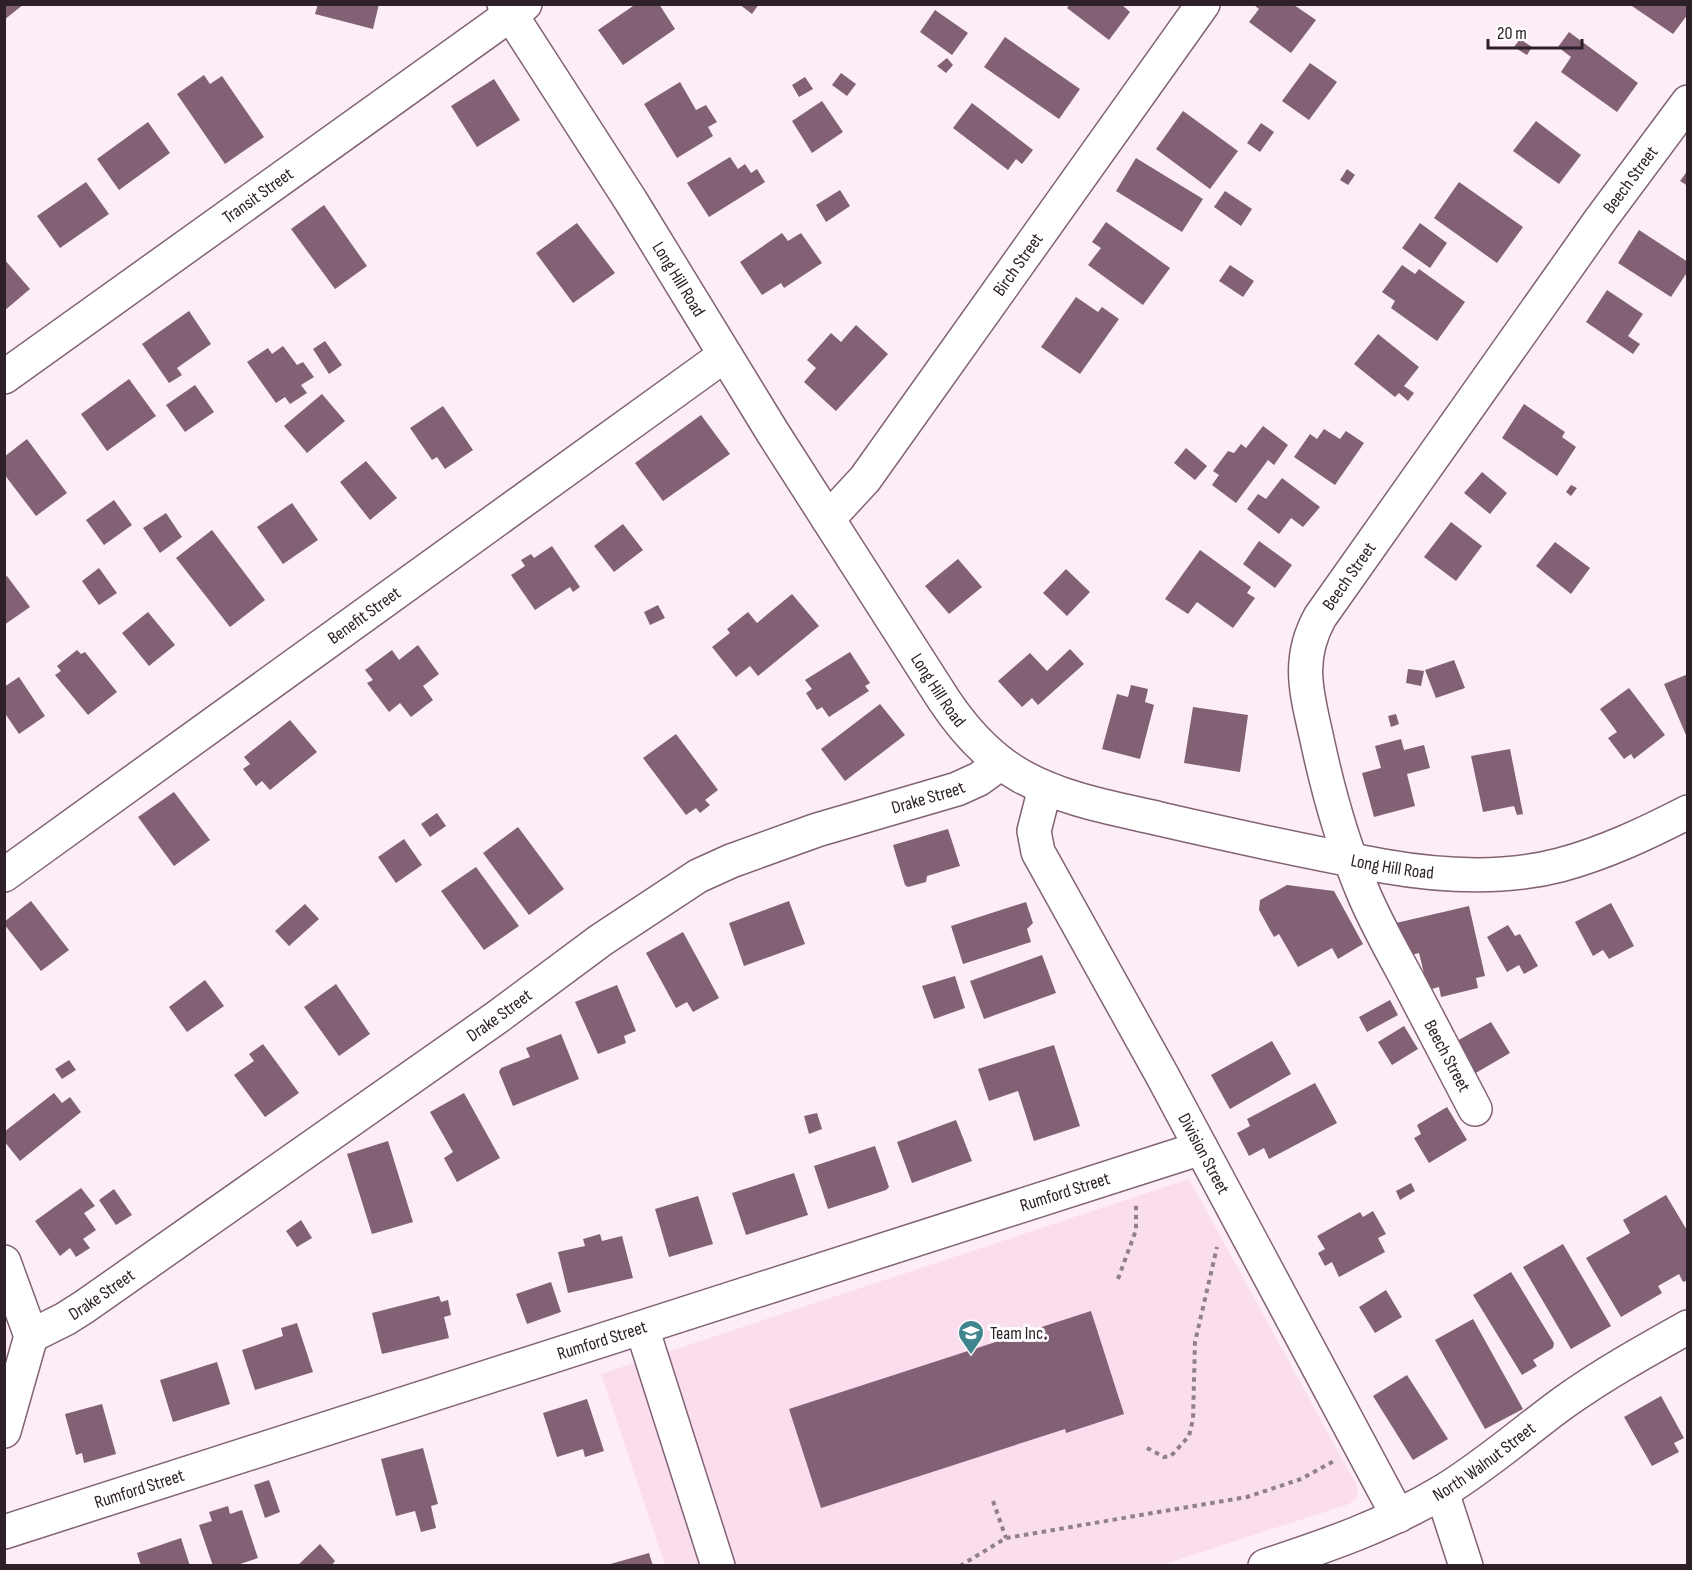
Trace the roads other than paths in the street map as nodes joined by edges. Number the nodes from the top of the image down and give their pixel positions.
1 (1203, 4) edge
2 (513, 8) edge
3 (1688, 102) edge
4 (725, 355) junction
5 (4, 377) edge
6 (828, 519) junction
7 (1001, 763) junction
8 (1045, 788) junction
9 (1688, 812) edge
10 (1350, 859) junction
11 (4, 875) edge
12 (1476, 1109) dead end
13 (1202, 1148) junction
14 (4, 1262) edge
15 (642, 1328) junction
16 (1688, 1328) edge
17 (31, 1336) junction
18 (4, 1431) edge
19 (1442, 1492) junction
20 (1398, 1516) junction
21 (4, 1532) edge
22 (718, 1566) edge
23 (1265, 1566) edge
24 (1466, 1566) edge

1 - 6 street, Birch Street
2 - 4 street, Long Hill Road
2 - 5 street, Transit Street
3 - 10 street, Beech Street
4 - 6 street, Long Hill Road
4 - 11 street, Benefit Street
6 - 7 street, Long Hill Road
7 - 8 street, Long Hill Road
7 - 17 street, Drake Street
8 - 10 street, Long Hill Road
8 - 13 street, Division Street
9 - 10 street, Long Hill Road
10 - 12 street, Beech Street
13 - 15 street, Rumford Street
13 - 20 street, Division Street
14 - 17 street
15 - 21 street, Rumford Street
15 - 22 street
16 - 19 street, North Walnut Street
17 - 18 street
19 - 20 street, North Walnut Street
19 - 24 street
20 - 23 street, North Walnut Street

